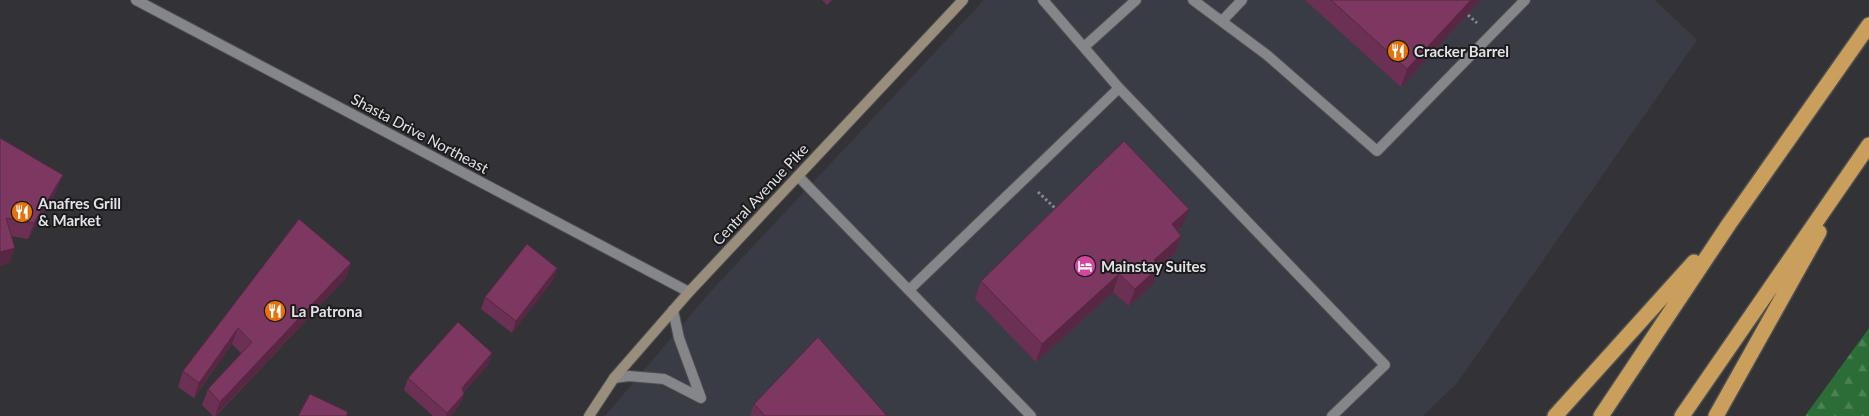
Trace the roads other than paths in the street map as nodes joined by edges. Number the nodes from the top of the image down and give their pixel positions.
1 (136, 0) edge
2 (963, 0) edge
3 (1043, 0) edge
4 (1136, 0) edge
5 (1193, 0) edge
6 (1242, 0) edge
7 (1525, 0) edge
8 (1222, 21) junction
9 (1869, 25) edge
10 (1084, 47) junction
11 (1119, 88) junction
12 (1867, 147) edge
13 (798, 176) junction
14 (1729, 224) junction
15 (909, 290) junction
16 (689, 292) junction
17 (673, 310) junction
18 (614, 378) junction
19 (590, 416) edge
20 (1031, 416) edge
21 (1332, 416) edge
22 (1555, 416) edge
23 (1601, 416) edge
24 (1682, 416) edge
25 (1716, 416) edge

1 - 16 street, Shasta Drive Northeast
2 - 13 main road, Central Avenue Pike
3 - 10 street
4 - 10 street
5 - 8 street
6 - 8 street
7 - 8 street
9 - 14 highway
10 - 11 street
11 - 15 street
11 - 21 street
12 - 24 highway
12 - 25 highway
13 - 15 street
13 - 16 main road, Central Avenue Pike
14 - 22 highway
14 - 23 highway
15 - 20 street
16 - 17 main road, Central Avenue Pike
17 - 18 main road, Central Avenue Pike
17 - 18 street
18 - 19 main road, Central Avenue Pike

